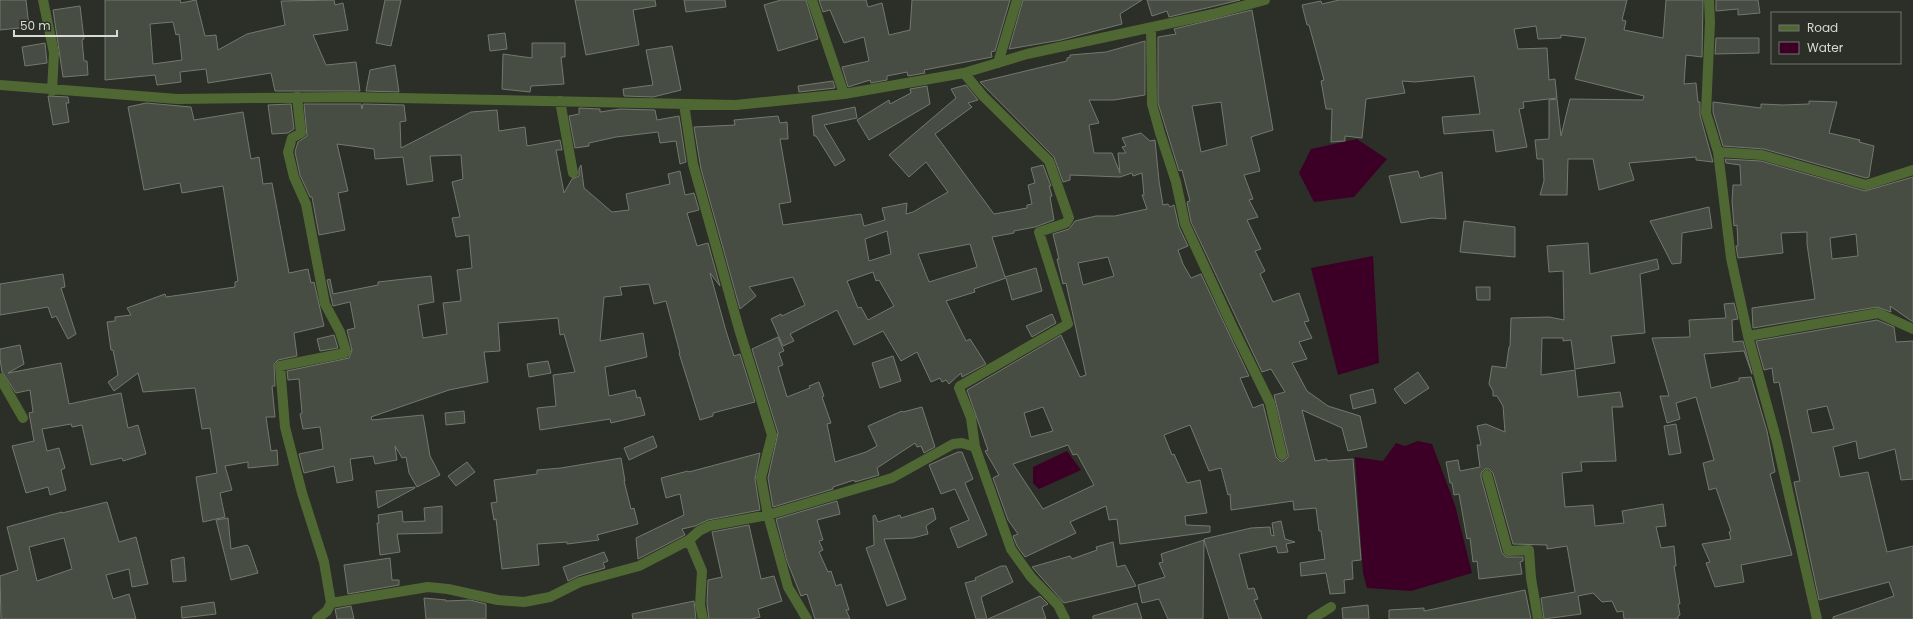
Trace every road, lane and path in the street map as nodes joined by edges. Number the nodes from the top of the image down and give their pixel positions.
1 (43, 0) edge
2 (812, 0) edge
3 (1017, 0) edge
4 (1265, 0) edge
5 (1709, 0) edge
6 (1151, 28) junction
7 (998, 63) junction
8 (964, 73) junction
9 (0, 85) edge
10 (52, 91) junction
11 (844, 94) junction
12 (297, 97) junction
13 (560, 101) junction
14 (684, 104) junction
15 (1718, 152) junction
16 (1913, 170) edge
17 (573, 174) dead end
18 (1913, 329) edge
19 (1748, 336) junction
20 (0, 378) edge
21 (23, 418) dead end
22 (975, 447) junction
23 (1282, 455) dead end
24 (1487, 475) dead end
25 (768, 515) junction
26 (689, 540) junction
27 (331, 603) junction
28 (1331, 607) dead end
29 (318, 619) edge
30 (703, 619) edge
31 (807, 619) edge
32 (1065, 619) edge
33 (1312, 619) edge
34 (1538, 619) edge
35 (1817, 619) edge

1 - 10 street
2 - 11 street
3 - 7 street
4 - 6 street
5 - 15 street
6 - 7 street
6 - 23 street
7 - 8 street
8 - 11 street
8 - 22 street
9 - 10 street
10 - 12 street
11 - 14 street
12 - 13 street
12 - 27 street
13 - 14 street
13 - 17 street
14 - 25 street
15 - 16 street
15 - 19 street
18 - 19 street
19 - 35 street
20 - 21 street
22 - 25 street
22 - 32 street
24 - 34 street
25 - 26 street
25 - 31 street
26 - 27 street
26 - 30 street
27 - 29 street
28 - 33 street

